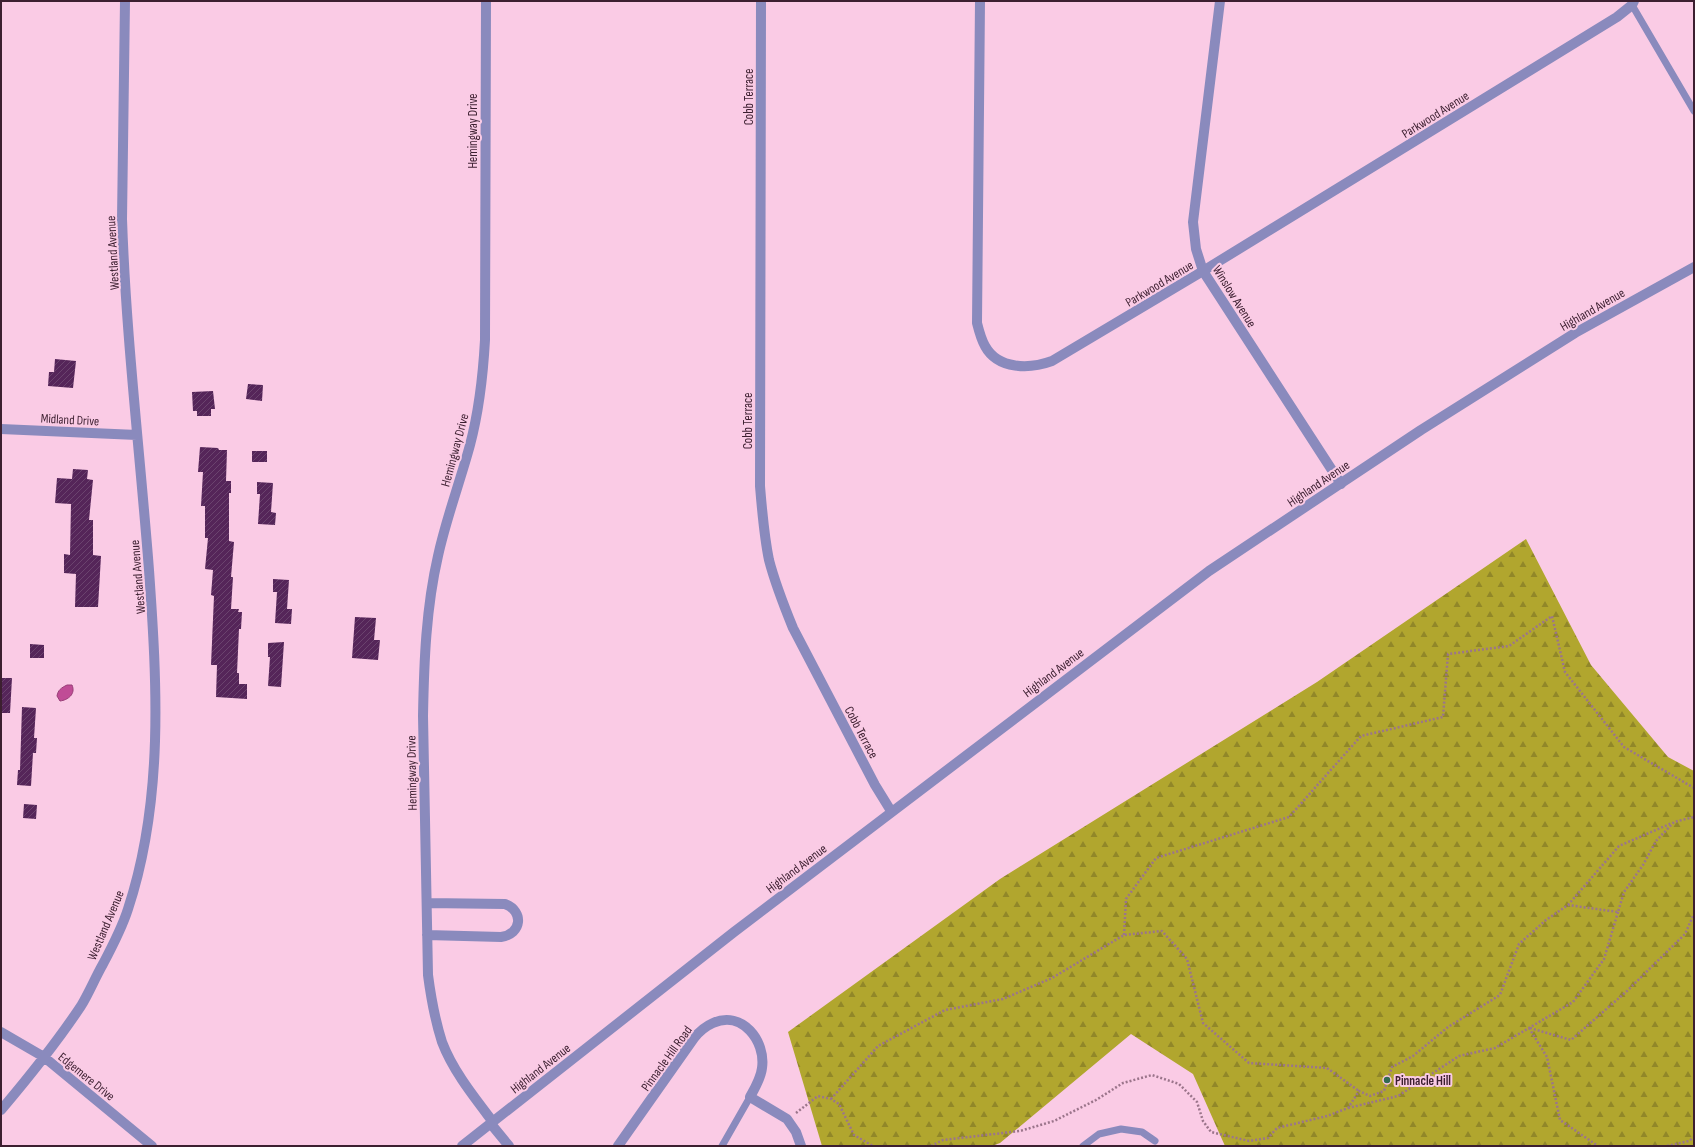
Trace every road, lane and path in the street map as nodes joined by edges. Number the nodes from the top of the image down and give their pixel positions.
1 (125, 1) edge
2 (486, 1) edge
3 (761, 1) edge
4 (980, 1) edge
5 (1220, 1) edge
6 (1633, 3) edge
7 (1694, 112) edge
8 (1694, 266) edge
9 (1203, 271) junction
10 (1, 429) edge
11 (137, 435) junction
12 (1341, 484) junction
13 (1694, 788) edge
14 (892, 811) junction
15 (1694, 817) edge
16 (1674, 822) junction
17 (427, 903) junction
18 (1568, 906) junction
19 (1618, 912) junction
20 (1694, 914) edge
21 (427, 935) junction
22 (1124, 936) junction
23 (1529, 1028) junction
24 (1, 1032) edge
25 (44, 1057) junction
26 (1359, 1091) junction
27 (750, 1097) junction
28 (831, 1099) junction
29 (1348, 1108) junction
30 (1, 1110) edge
31 (787, 1119) junction
32 (492, 1123) junction
33 (1694, 1137) edge
34 (1155, 1141) dead end
35 (152, 1146) edge
36 (462, 1146) edge
37 (509, 1146) edge
38 (618, 1146) edge
39 (722, 1146) edge
40 (801, 1146) edge
41 (873, 1146) edge
42 (931, 1146) edge
43 (1083, 1146) edge
44 (1598, 1146) edge
45 (1667, 1146) edge

1 - 11 street, Westland Avenue
2 - 17 street, Hemingway Drive
3 - 14 street, Cobb Terrace
4 - 9 street, Parkwood Avenue
5 - 9 street, Winslow Avenue
6 - 7 lane
6 - 9 street, Parkwood Avenue
8 - 12 street, Highland Avenue
9 - 12 street, Winslow Avenue
10 - 11 street, Midland Drive
11 - 25 street, Westland Avenue
12 - 14 street, Highland Avenue
13 - 22 path
14 - 32 street, Highland Avenue
15 - 16 path
16 - 18 path
16 - 19 path
17 - 21 street, Hemingway Drive
17 - 21 street
18 - 19 path
18 - 26 path
19 - 23 path
20 - 23 path
21 - 32 street, Hemingway Drive
22 - 26 path
22 - 28 path
23 - 29 path
23 - 44 path
24 - 25 street, Edgemere Drive
25 - 30 street, Westland Avenue
25 - 35 street, Edgemere Drive
26 - 29 path
27 - 31 street
27 - 38 street, Pinnacle Hill Road
27 - 39 lane
28 - 31 path
28 - 41 path
29 - 42 path
31 - 40 street
32 - 36 street, Highland Avenue
32 - 37 street
33 - 45 path
34 - 43 lane

